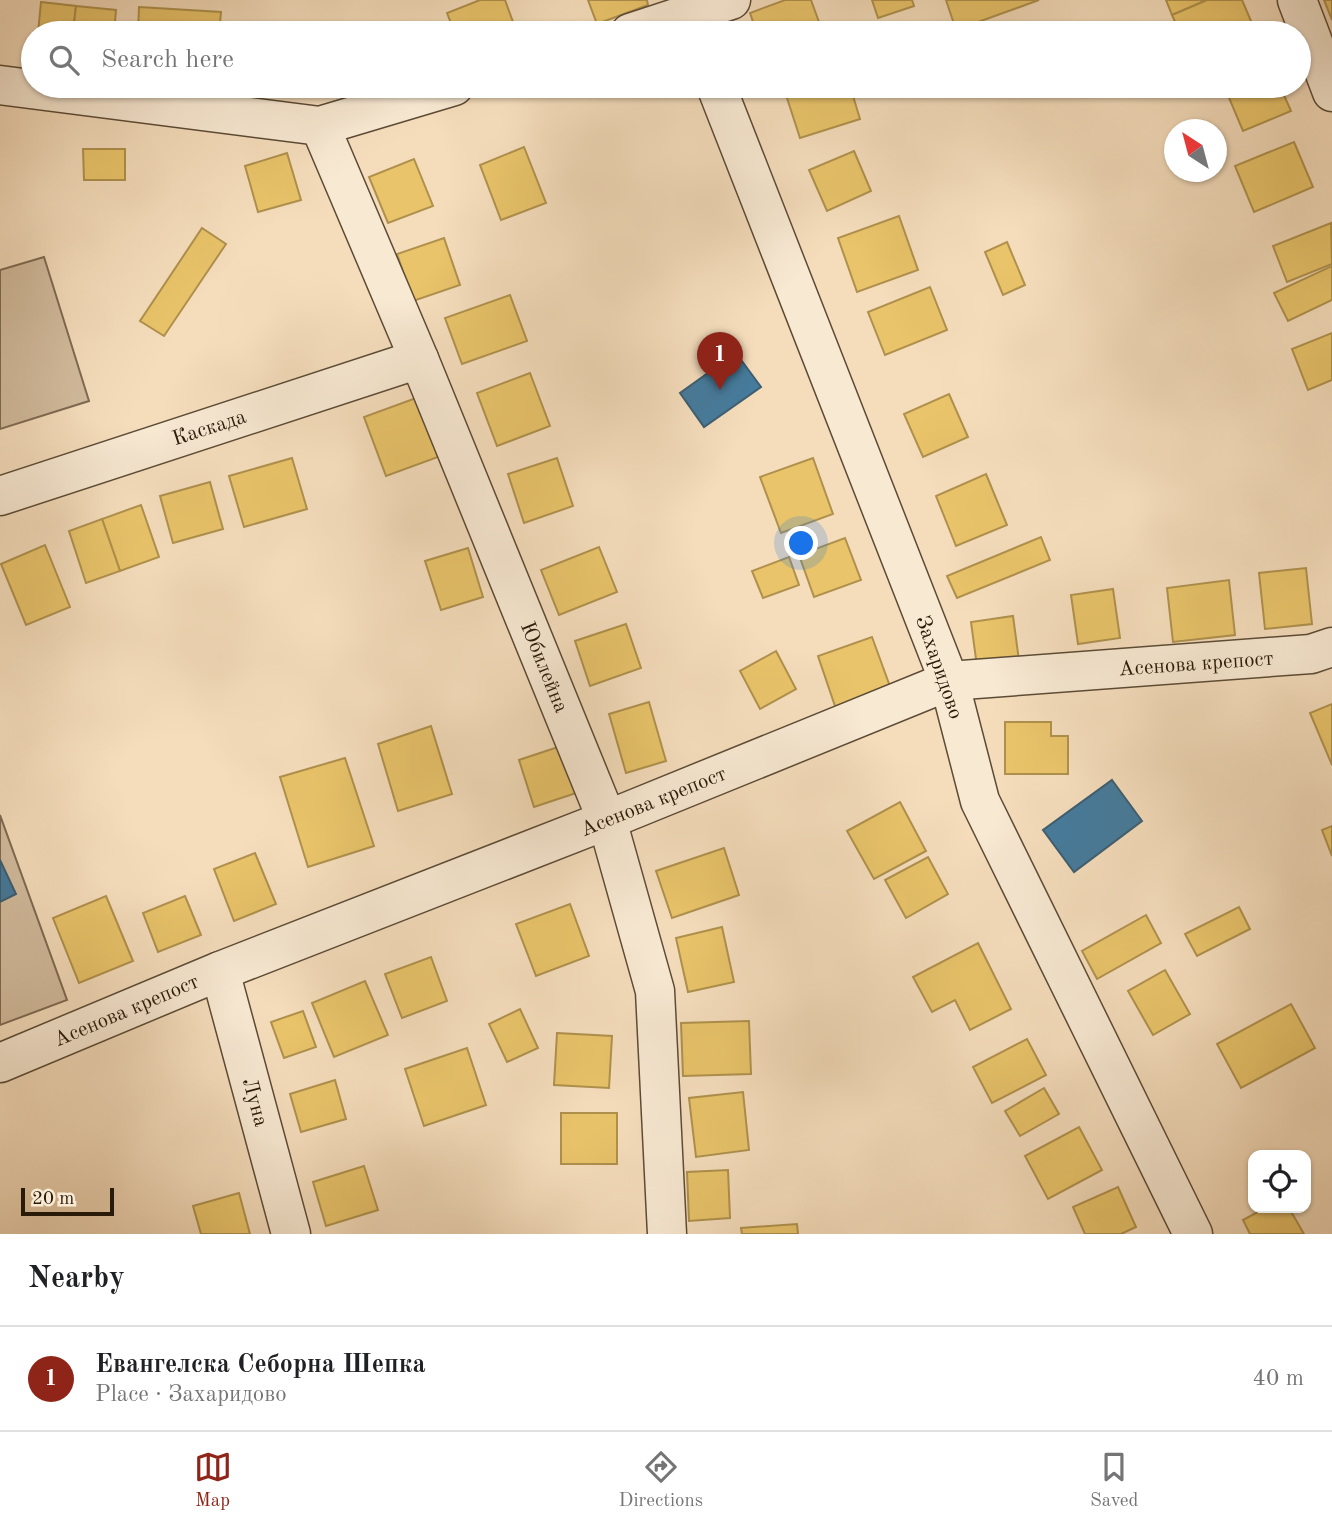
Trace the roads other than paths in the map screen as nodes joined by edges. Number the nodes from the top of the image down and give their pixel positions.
1 (731, 0) edge
2 (1297, 0) edge
3 (689, 16) edge
4 (672, 21) edge
5 (1305, 21) edge
6 (1311, 37) edge
7 (0, 85) edge
8 (21, 88) edge
9 (1332, 92) edge
10 (101, 98) edge
11 (414, 98) edge
12 (721, 98) edge
13 (320, 126) junction
14 (419, 359) junction
15 (0, 496) edge
16 (1332, 647) edge
17 (949, 681) junction
18 (607, 820) junction
19 (220, 971) junction
20 (0, 1063) edge
21 (291, 1234) edge
22 (667, 1234) edge
23 (1193, 1234) edge

1 - 3 street
2 - 5 street
3 - 4 street
6 - 9 street
7 - 8 street
10 - 13 street
11 - 13 street
12 - 17 street, Захаридово
13 - 14 street, Юбилейна
14 - 15 street, Каскада
14 - 18 street, Юбилейна
16 - 17 street, Асенова крепост
17 - 18 street, Асенова крепост
17 - 23 street, Захаридово
18 - 19 street, Асенова крепост
18 - 22 street, Юбилейна
19 - 20 street, Асенова крепост
19 - 21 street, Луна

